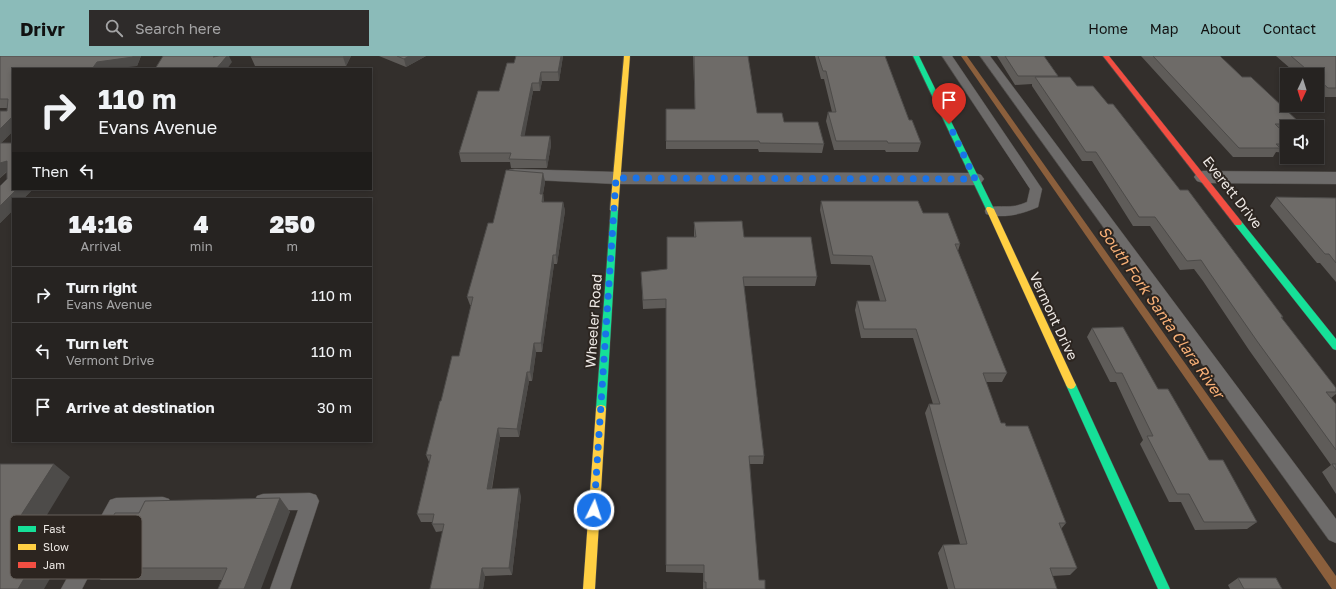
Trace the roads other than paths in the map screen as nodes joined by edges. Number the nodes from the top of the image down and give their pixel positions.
1 (627, 56) edge
2 (916, 56) edge
3 (947, 56) edge
4 (985, 56) edge
5 (1106, 56) edge
6 (515, 174) edge
7 (1203, 177) junction
8 (616, 178) junction
9 (1336, 178) edge
10 (975, 179) junction
11 (991, 212) junction
12 (1336, 346) edge
13 (248, 503) edge
14 (178, 504) edge
15 (111, 515) edge
16 (1336, 534) edge
17 (76, 579) edge
18 (71, 589) edge
19 (280, 589) edge
20 (589, 589) edge
21 (1164, 589) edge

1 - 8 street, Wheeler Road
2 - 10 street, Vermont Drive
3 - 11 lane
4 - 16 lane
5 - 7 street, Everett Drive
6 - 8 street
7 - 9 street
7 - 12 street, Everett Drive
8 - 10 street
8 - 20 street, Wheeler Road
10 - 11 street, Vermont Drive
11 - 21 street, Vermont Drive
13 - 19 lane
14 - 15 lane
17 - 18 lane

